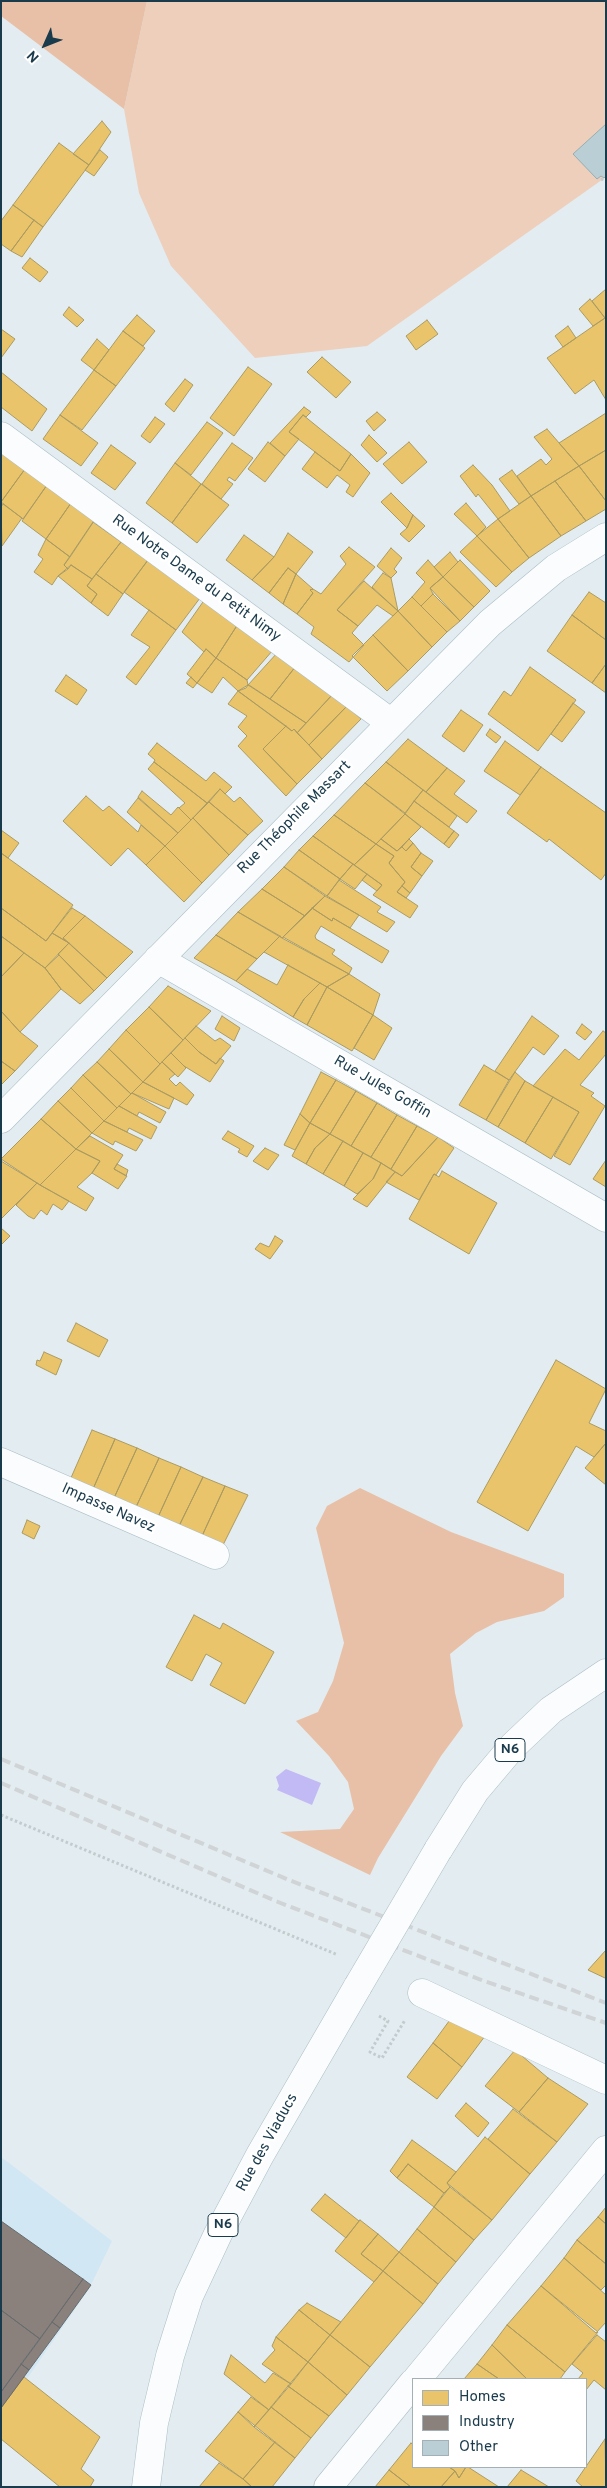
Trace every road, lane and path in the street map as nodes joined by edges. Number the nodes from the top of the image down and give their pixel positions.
1 (606, 177) edge
2 (602, 180) dead end
3 (1, 436) edge
4 (606, 537) edge
5 (390, 722) junction
6 (158, 959) junction
7 (1, 1119) edge
8 (606, 1218) edge
9 (1, 1462) edge
10 (214, 1555) dead end
11 (606, 1673) edge
12 (1, 1815) edge
13 (313, 1944) dead end
14 (422, 1994) joint
15 (388, 2021) dead end
16 (606, 2080) edge
17 (606, 2150) edge
18 (418, 2378) edge
19 (412, 2384) edge
20 (146, 2487) edge
21 (328, 2487) edge

1 - 2 path
3 - 5 street, Rue Notre Dame du Petit Nimy
4 - 5 street, Rue Théophile Massart
5 - 6 street, Rue Théophile Massart
6 - 7 street, Rue Théophile Massart
6 - 8 street, Rue Jules Goffin
9 - 10 street, Impasse Navez
11 - 20 street, Rue des Viaducs / N6, bridge
12 - 13 path
14 - 15 path
14 - 16 street
17 - 18 street
19 - 21 street

